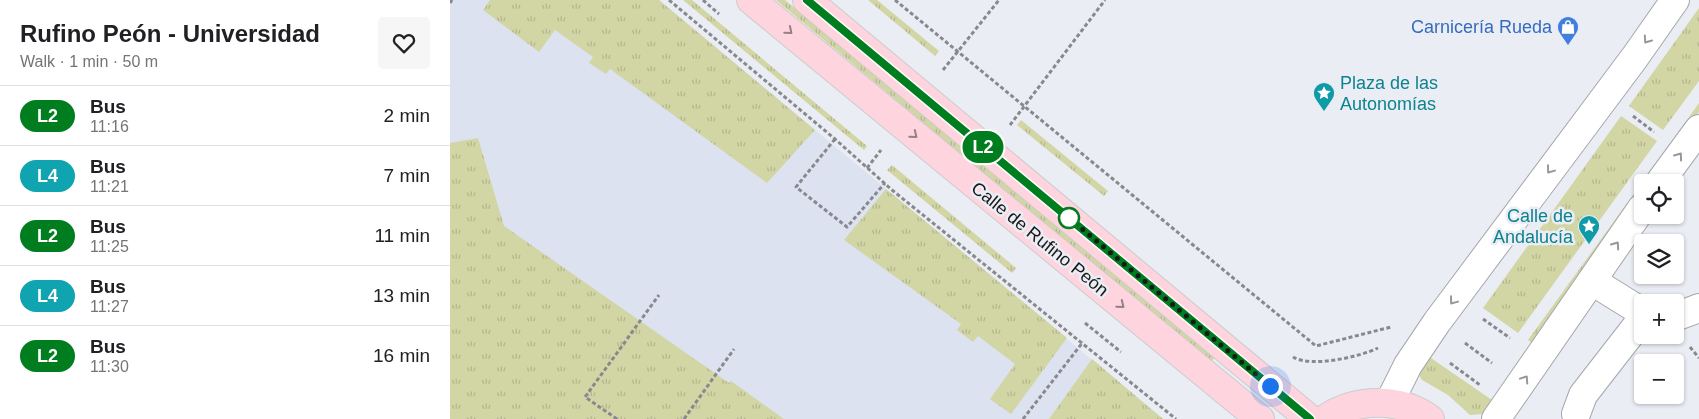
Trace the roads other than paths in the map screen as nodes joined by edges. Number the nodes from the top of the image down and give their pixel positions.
1 (751, 0) edge
2 (807, 0) edge
3 (1675, 0) edge
4 (1699, 129) edge
5 (1666, 174) edge
6 (1634, 220) edge
7 (1592, 281) junction
8 (1634, 307) edge
9 (1699, 308) edge
10 (1684, 314) edge
11 (1634, 329) edge
12 (1389, 403) junction
13 (1508, 403) edge
14 (1576, 414) dead end
15 (1260, 419) edge
16 (1310, 419) edge
17 (1325, 419) edge
18 (1430, 419) edge

1 -> 15 main road, Calle de Rufino Peón
2 - 16 main road, Calle de Rufino Peón
3 -> 12 main road
5 -> 4 main road
7 -> 6 main road
7 - 8 main road
13 -> 7 main road
9 - 10 main road
11 - 14 main road
12 - 17 main road
12 - 18 main road

